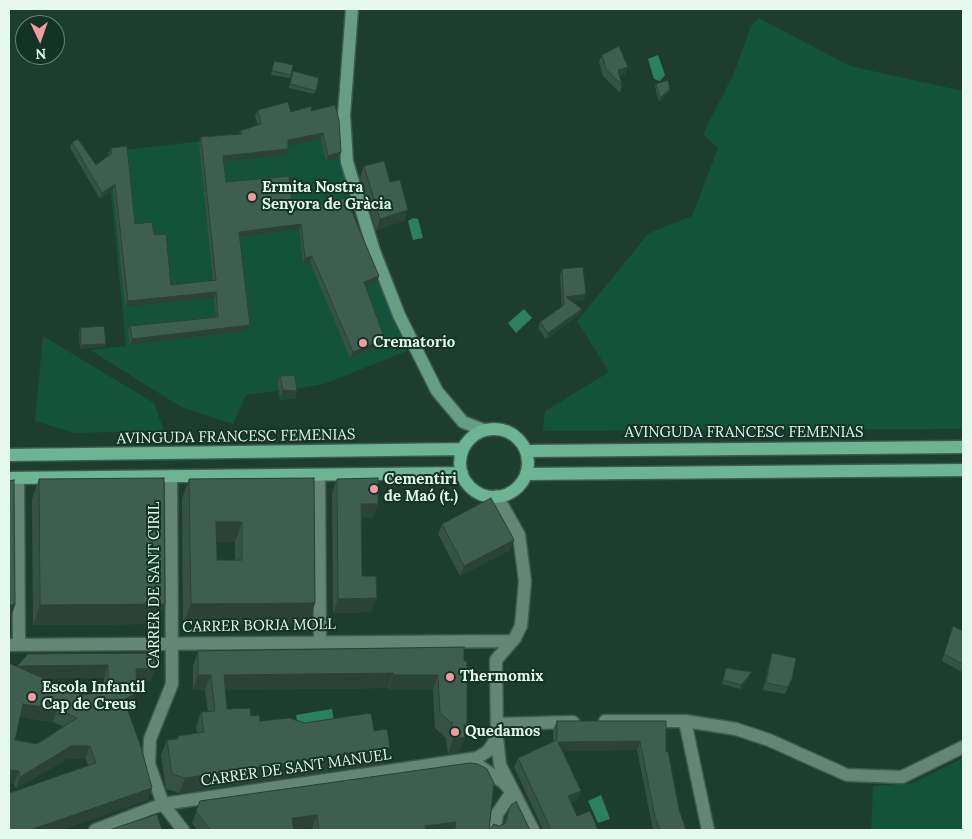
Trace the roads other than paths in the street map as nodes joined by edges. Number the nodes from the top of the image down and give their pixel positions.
1 (352, 9) edge
2 (484, 430) junction
3 (963, 447) edge
4 (463, 449) junction
5 (526, 451) junction
6 (9, 455) edge
7 (963, 470) edge
8 (462, 473) junction
9 (526, 474) junction
10 (319, 475) junction
11 (171, 476) junction
12 (14, 478) edge
13 (498, 496) junction
14 (320, 641) junction
15 (511, 641) junction
16 (173, 643) junction
17 (14, 645) edge
18 (685, 721) junction
19 (497, 724) junction
20 (497, 738) junction
21 (963, 747) edge
22 (462, 760) junction
23 (512, 792) junction
24 (163, 804) junction
25 (95, 830) edge
26 (183, 830) edge
27 (495, 830) edge
28 (533, 830) edge
29 (708, 830) edge

1 - 2 street
2 - 4 main road
2 - 5 main road
3 - 5 main road, AVINGUDA FRANCESC FEMENIAS
4 - 6 main road, AVINGUDA FRANCESC FEMENIAS
4 - 8 main road
5 - 9 main road
7 - 9 main road
8 - 10 main road
8 - 13 main road
9 - 13 main road
10 - 11 main road
10 - 14 street
11 - 12 main road
11 - 16 street, CARRER DE SANT CIRIL
12 - 17 street
13 - 15 street
14 - 15 street, CARRER BORJA MOLL
14 - 16 street, CARRER BORJA MOLL
15 - 19 street
16 - 17 street, CARRER BORJA MOLL
16 - 24 street, CARRER DE SANT CIRIL
18 - 19 street
18 - 21 street
18 - 29 street
19 - 20 street
20 - 22 street, CARRER DE SANT MANUEL
20 - 23 street
22 - 23 street
22 - 24 street, CARRER DE SANT MANUEL
23 - 27 street
23 - 28 street
24 - 25 street, CARRER DE SANT MANUEL
24 - 26 street, CARRER DE SANT CIRIL

